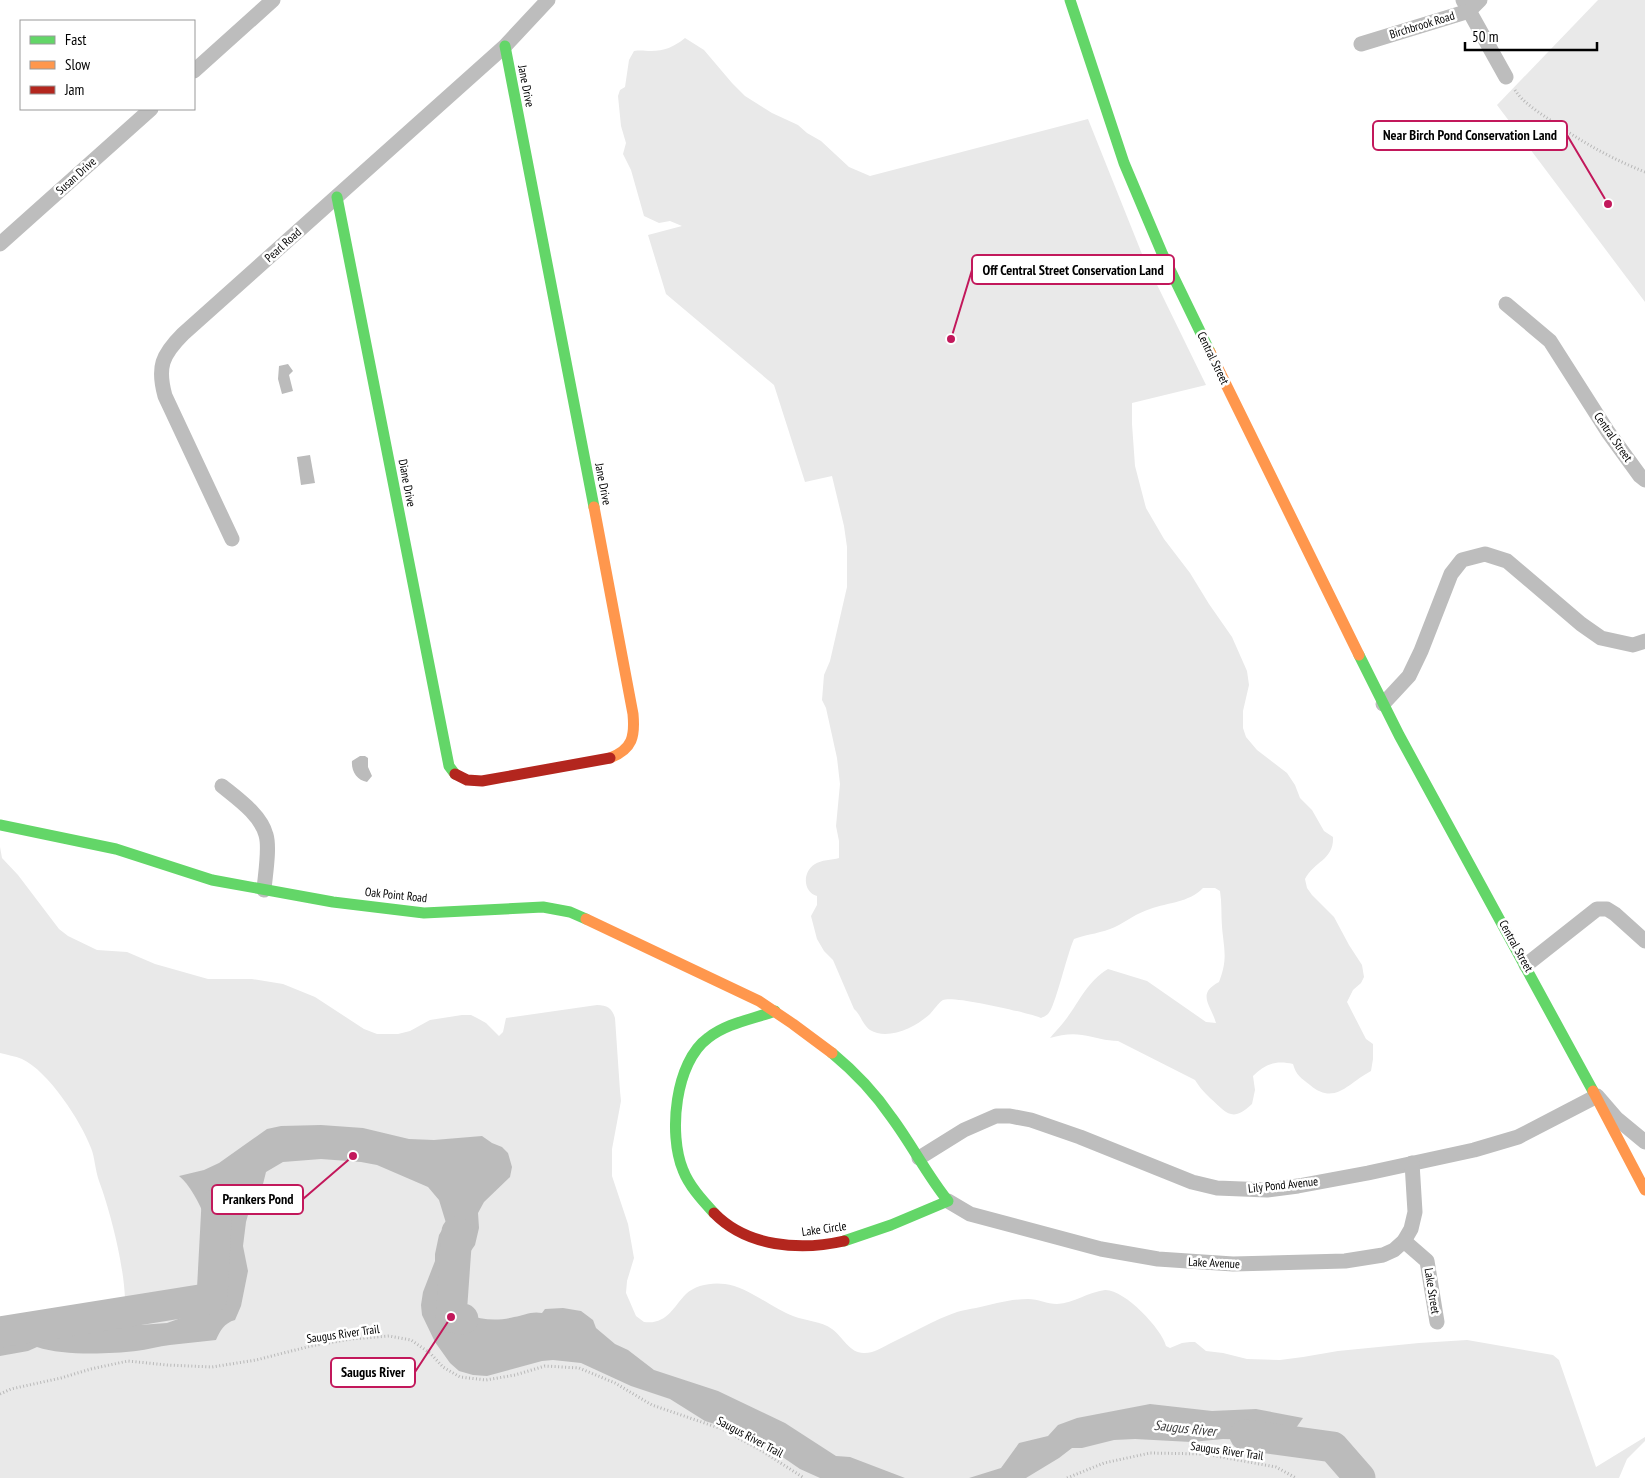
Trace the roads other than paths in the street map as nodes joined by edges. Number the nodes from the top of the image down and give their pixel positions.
1 (273, 0) edge
2 (548, 0) edge
3 (1070, 0) edge
4 (1471, 4) edge
5 (1361, 44) dead end
6 (505, 46) junction
7 (195, 70) edge
8 (1506, 76) road end
9 (150, 110) edge
10 (337, 197) junction
11 (0, 244) edge
12 (1506, 304) dead end
13 (1645, 480) edge
14 (232, 539) dead end
15 (1645, 641) edge
16 (1383, 704) junction
17 (453, 773) joint
18 (222, 786) dead end
19 (0, 825) edge
20 (264, 890) junction
21 (1645, 941) edge
22 (1526, 965) junction
23 (775, 1011) junction
24 (1596, 1096) junction
25 (1645, 1142) edge
26 (918, 1158) junction
27 (1412, 1163) junction
28 (1645, 1190) edge
29 (948, 1200) junction
30 (1404, 1242) junction
31 (1436, 1322) dead end

1 - 7 street
2 - 6 street, Pearl Road
3 - 16 street, Central Street
4 - 5 street, Birchbrook Road
4 - 8 street
6 - 10 street, Pearl Road
6 - 17 street, Jane Drive
9 - 11 street, Susan Drive
10 - 14 street, Pearl Road
10 - 17 street, Diane Drive
12 - 13 street, Central Street
15 - 16 street
16 - 22 street, Central Street
18 - 20 street
19 - 20 street, Oak Point Road
20 - 23 street, Oak Point Road
21 - 22 street
22 - 24 street, Central Street
23 - 26 street
23 - 29 street, Lake Circle
24 - 25 street
24 - 27 street, Lily Pond Avenue
24 - 28 street, Central Street
26 - 27 street, Lily Pond Avenue
26 - 29 street
27 - 30 street
29 - 30 street, Lake Avenue
30 - 31 street, Lake Street

